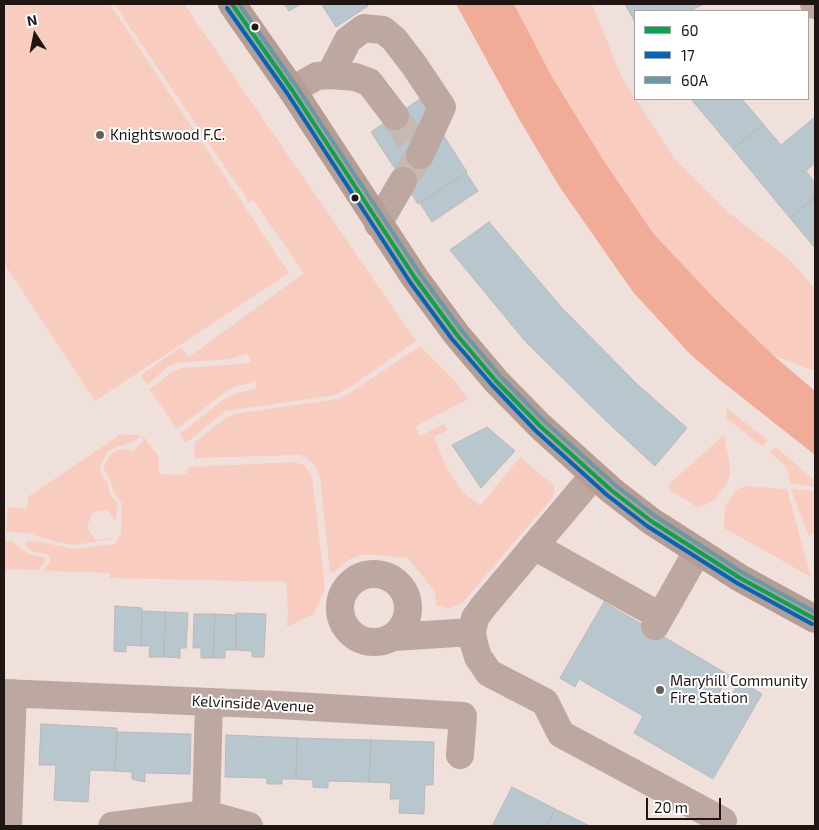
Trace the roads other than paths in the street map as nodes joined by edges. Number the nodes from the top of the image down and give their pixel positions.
1 (232, 4) edge
2 (330, 75) junction
3 (292, 90) junction
4 (395, 116) tunnel mouth
5 (420, 155) dead end
6 (403, 181) tunnel mouth
7 (378, 224) junction
8 (594, 475) junction
9 (534, 546) junction
10 (697, 552) junction
11 (815, 619) edge
12 (472, 632) junction
13 (393, 637) dead end
14 (8, 693) edge
15 (210, 702) junction
16 (460, 755) dead end
17 (206, 814) junction
18 (723, 821) dead end
19 (8, 826) edge
20 (112, 826) edge
21 (249, 826) edge

1 - 3 main road
2 - 3 street
2 - 4 street
2 - 5 street
3 - 7 main road
6 - 7 street
7 - 8 main road
8 - 9 street
8 - 10 main road
9 - 10 street
9 - 12 street
10 - 11 main road
12 - 13 street
12 - 18 street
14 - 15 street, Kelvinside Avenue
14 - 19 street
15 - 16 street, Kelvinside Avenue
15 - 17 street
17 - 20 street
17 - 21 street

